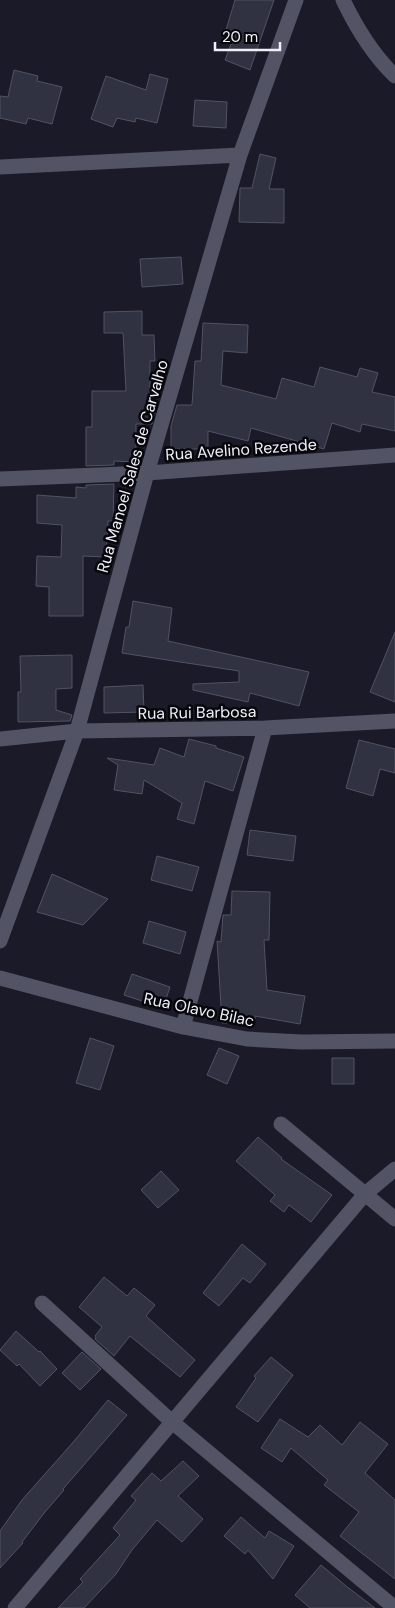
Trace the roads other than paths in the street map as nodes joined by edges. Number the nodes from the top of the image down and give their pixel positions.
1 (296, 0) edge
2 (343, 0) edge
3 (395, 76) edge
4 (240, 155) junction
5 (0, 167) edge
6 (395, 455) edge
7 (147, 473) junction
8 (0, 479) edge
9 (395, 721) edge
10 (265, 728) junction
11 (78, 731) junction
12 (0, 739) edge
13 (0, 941) edge
14 (0, 978) edge
15 (183, 1027) junction
16 (395, 1041) edge
17 (281, 1124) dead end
18 (395, 1169) edge
19 (365, 1194) junction
20 (395, 1218) edge
21 (42, 1303) dead end
22 (171, 1421) junction
23 (15, 1608) edge
24 (395, 1608) edge

1 - 4 street, Rua Manoel Sales de Carvalho
2 - 3 street
4 - 5 street
4 - 7 street, Rua Manoel Sales de Carvalho
6 - 7 street, Rua Avelino Rezende
7 - 8 street, Rua Avelino Rezende
7 - 11 street, Rua Manoel Sales de Carvalho
9 - 10 street, Rua Rui Barbosa
10 - 11 street, Rua Rui Barbosa
10 - 15 street
11 - 12 street, Rua Rui Barbosa
11 - 13 street, Rua Manoel Sales de Carvalho
14 - 15 street, Rua Olavo Bilac
15 - 16 street, Rua Olavo Bilac
17 - 19 street
18 - 19 street
19 - 20 street
19 - 22 street
21 - 22 street
22 - 23 street
22 - 24 street

